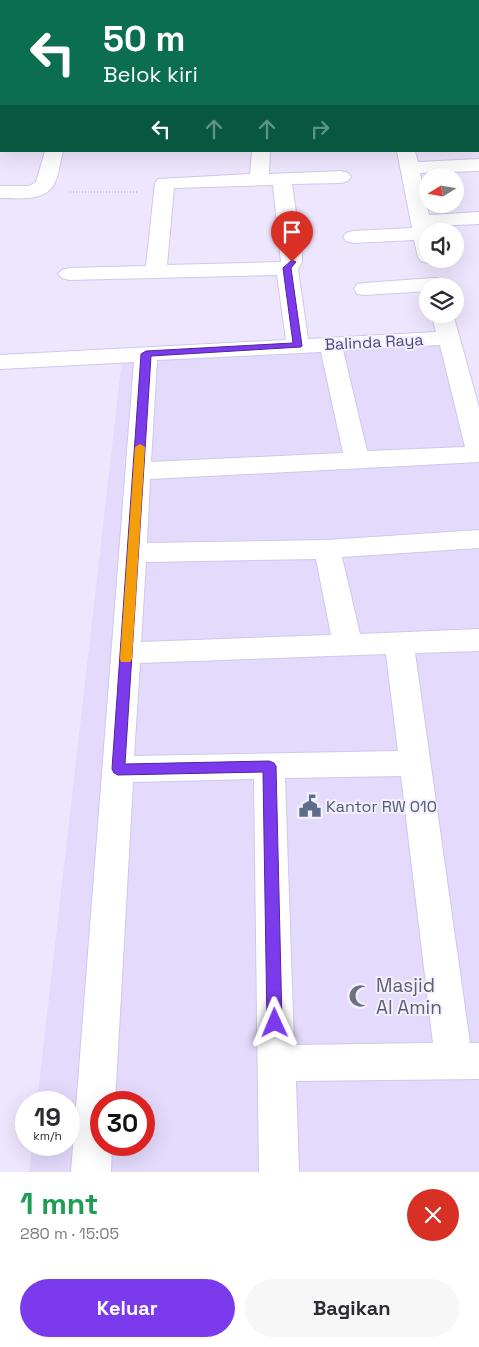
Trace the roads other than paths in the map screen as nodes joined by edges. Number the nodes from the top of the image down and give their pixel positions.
1 (54, 152) edge
2 (261, 152) edge
3 (408, 160) edge
4 (479, 165) edge
5 (340, 176) dead end
6 (282, 179) junction
7 (259, 180) junction
8 (0, 192) edge
9 (479, 218) edge
10 (421, 223) edge
11 (447, 223) edge
12 (419, 227) edge
13 (353, 237) dead end
14 (287, 268) junction
15 (156, 271) junction
16 (69, 274) dead end
17 (419, 286) edge
18 (365, 289) dead end
19 (445, 323) edge
20 (449, 338) junction
21 (330, 343) junction
22 (298, 346) junction
23 (146, 354) junction
24 (0, 362) edge
25 (479, 454) edge
26 (357, 460) junction
27 (138, 471) junction
28 (479, 539) edge
29 (327, 549) junction
30 (133, 553) junction
31 (479, 640) edge
32 (398, 644) junction
33 (348, 645) junction
34 (126, 653) junction
35 (414, 763) junction
36 (269, 766) junction
37 (118, 769) junction
38 (467, 1061) edge
39 (276, 1063) junction
40 (91, 1172) edge
41 (279, 1172) edge

1 - 8 street
2 - 7 street
3 - 4 street
3 - 10 street
5 - 6 street
6 - 7 street
6 - 14 street
7 - 15 street
9 - 11 street
12 - 13 street
14 - 15 street
14 - 22 street
15 - 16 street
17 - 18 street
19 - 20 street
20 - 21 street, Balinda Raya
20 - 25 street
21 - 22 street, Balinda Raya
21 - 26 street
22 - 23 street, Balinda Raya
23 - 24 street, Balinda Raya
23 - 27 street
25 - 26 street
26 - 27 street
27 - 30 street
28 - 29 street
29 - 30 street
29 - 33 street
30 - 34 street
31 - 32 street
32 - 33 street
32 - 35 street
33 - 34 street
34 - 37 street
35 - 36 street
35 - 38 street
36 - 37 street
36 - 39 street
37 - 40 street
38 - 39 street
39 - 41 street

